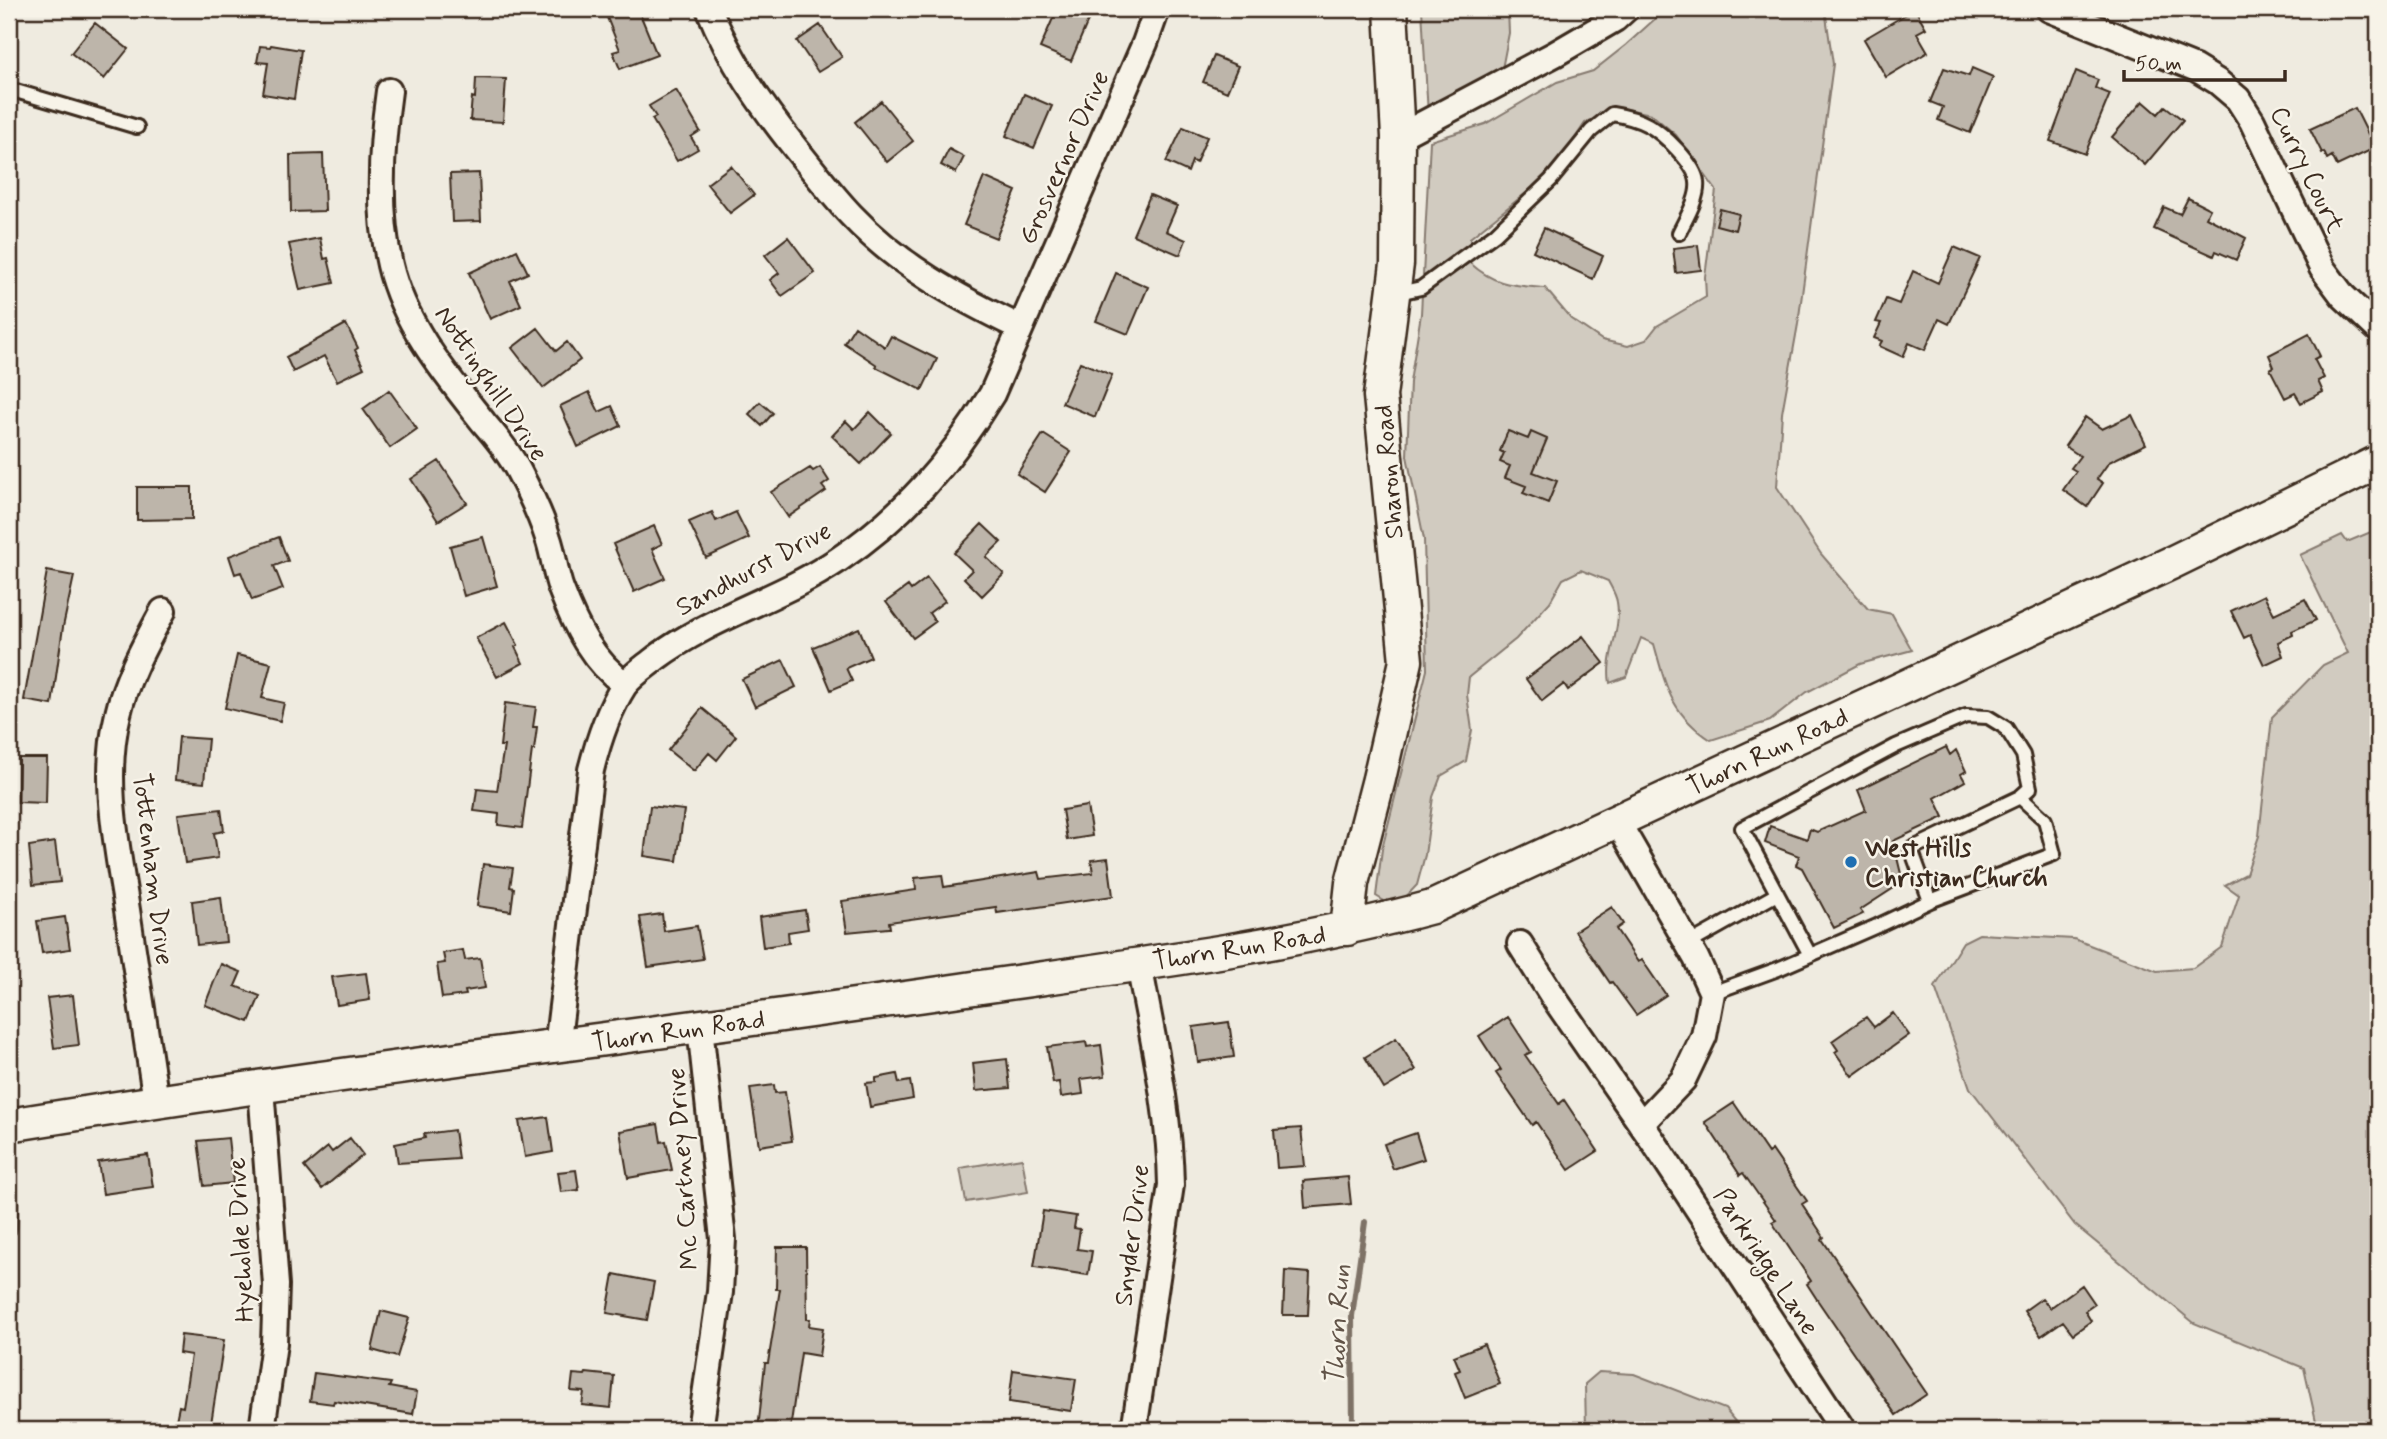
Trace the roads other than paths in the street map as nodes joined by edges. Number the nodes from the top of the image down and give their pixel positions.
1 (709, 9) edge
2 (1157, 9) edge
3 (1391, 9) edge
4 (1626, 9) edge
5 (2049, 9) edge
6 (9, 89) edge
7 (389, 91) dead end
8 (137, 127) dead end
9 (1398, 137) junction
10 (1679, 233) dead end
11 (1394, 294) junction
12 (1019, 327) junction
13 (2378, 329) edge
14 (2378, 461) edge
15 (163, 611) dead end
16 (625, 684) junction
17 (2020, 797) junction
18 (1617, 821) junction
19 (1777, 894) junction
20 (1930, 901) junction
21 (1348, 929) junction
22 (1520, 944) dead end
23 (1688, 944) junction
24 (1810, 955) junction
25 (1139, 964) junction
26 (1712, 993) junction
27 (700, 1027) junction
28 (557, 1047) junction
29 (261, 1088) junction
30 (156, 1101) junction
31 (1641, 1124) junction
32 (9, 1125) edge
33 (10, 1203) edge
34 (9, 1229) edge
35 (262, 1430) edge
36 (700, 1430) edge
37 (1133, 1430) edge
38 (1843, 1430) edge

1 - 12 street
2 - 12 street, Grosvernor Drive
3 - 9 street, Sharon Road
4 - 9 street
5 - 13 street, Curry Court
6 - 8 lane
7 - 16 street, Nottinghill Drive
9 - 11 street, Sharon Road
10 - 11 lane
11 - 21 street, Sharon Road
12 - 16 street, Sandhurst Drive
14 - 18 street, Thorn Run Road
15 - 30 street, Tottenham Drive
16 - 28 street, Sandhurst Drive
17 - 19 lane
17 - 20 lane
17 - 20 lane
18 - 21 street, Thorn Run Road
18 - 23 street
19 - 23 lane
19 - 24 lane
20 - 24 lane
21 - 25 street, Thorn Run Road
22 - 31 street, Parkridge Lane
23 - 26 street
24 - 26 lane
25 - 27 street, Thorn Run Road
25 - 37 street, Snyder Drive
26 - 31 street
27 - 28 street, Thorn Run Road
27 - 36 street, Mc Cartney Drive
28 - 29 street, Thorn Run Road
29 - 30 street, Thorn Run Road
29 - 35 street, Hyeholde Drive
30 - 32 street, Thorn Run Road
31 - 38 street, Parkridge Lane
33 - 34 lane

